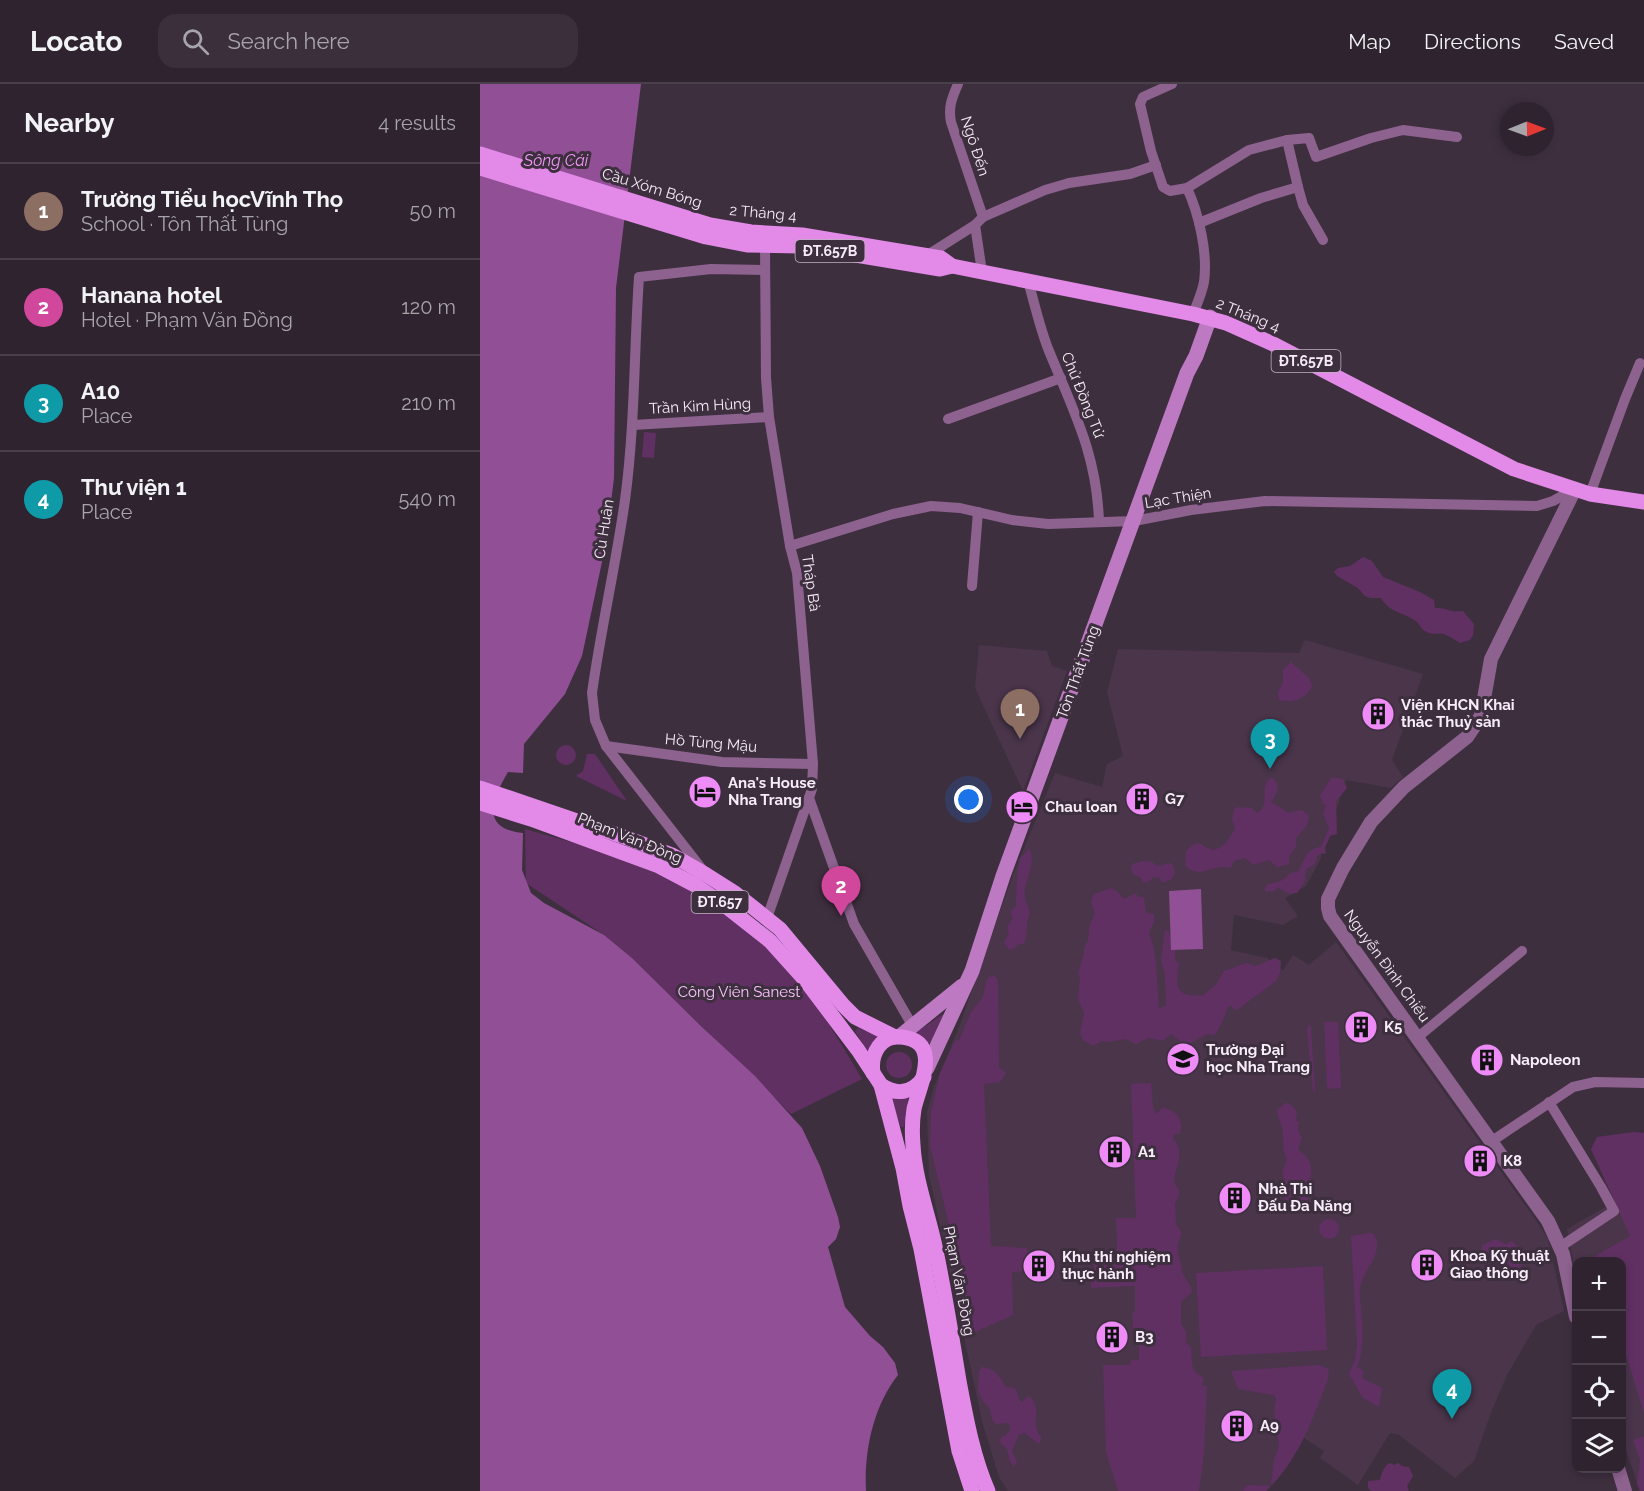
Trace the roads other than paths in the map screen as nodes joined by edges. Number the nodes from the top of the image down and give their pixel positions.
1 (958, 84) edge
2 (1172, 84) edge
3 (1456, 137) dead end
4 (1287, 140) junction
5 (480, 154) edge
6 (1156, 165) junction
7 (480, 168) edge
8 (1187, 188) junction
9 (1298, 188) junction
10 (983, 217) junction
11 (1199, 223) junction
12 (975, 225) junction
13 (708, 231) junction
14 (1323, 240) dead end
15 (765, 246) junction
16 (926, 255) junction
17 (952, 266) junction
18 (764, 270) junction
19 (982, 272) junction
20 (1028, 281) junction
21 (1202, 316) junction
22 (1641, 363) dead end
23 (1061, 378) junction
24 (769, 417) junction
25 (948, 419) dead end
26 (633, 425) junction
27 (1575, 489) junction
28 (1590, 494) junction
29 (1644, 502) edge
30 (978, 512) junction
31 (1134, 521) junction
32 (1099, 522) junction
33 (790, 546) junction
34 (972, 586) dead end
35 (606, 746) junction
36 (813, 764) junction
37 (480, 788) edge
38 (809, 798) junction
39 (480, 803) edge
40 (510, 805) junction
41 (673, 832) junction
42 (664, 852) junction
43 (705, 874) junction
44 (767, 918) junction
45 (1522, 951) dead end
46 (972, 971) junction
47 (826, 1008) junction
48 (912, 1025) junction
49 (897, 1037) junction
50 (1418, 1037) junction
51 (925, 1073) junction
52 (877, 1079) junction
53 (1644, 1083) edge
54 (1549, 1102) junction
55 (1492, 1141) junction
56 (910, 1206) junction
57 (1560, 1247) junction
58 (1575, 1311) edge
59 (1620, 1473) edge
60 (972, 1491) edge
61 (988, 1491) edge
62 (1625, 1491) edge

1 - 10 street, Ngô Đến
2 - 6 street
3 - 4 street
4 - 8 street
4 - 9 street
5 - 13 main road, Cầu Xóm Bóng / ĐT.657B
6 - 8 street
6 - 10 street
7 - 13 main road, Cầu Xóm Bóng / ĐT.657B
8 - 11 street
9 - 11 street
9 - 14 street
10 - 12 street
11 - 21 street
12 - 16 street
12 - 19 street
13 - 15 main road, 2 Tháng 4 / ĐT.657B
13 - 16 main road, 2 Tháng 4 / ĐT.657B
15 - 17 main road, 2 Tháng 4 / ĐT.657B
15 - 18 street, Tháp Bà
16 - 17 main road, 2 Tháng 4 / ĐT.657B
17 - 19 main road, 2 Tháng 4 / ĐT.657B
18 - 24 street, Tháp Bà
18 - 26 street, Cù Huân
19 - 20 main road, 2 Tháng 4 / ĐT.657B
20 - 21 main road, 2 Tháng 4 / ĐT.657B
20 - 23 street, Chử Đồng Tử
21 - 27 main road, 2 Tháng 4 / ĐT.657B
21 - 31 main road, Tôn Thất Tùng
22 - 28 street
23 - 25 street
23 - 32 street, Chử Đồng Tử
24 - 26 street, Trần Kim Hùng
24 - 33 street, Tháp Bà
26 - 35 street, Cù Huân
27 - 28 main road, 2 Tháng 4 / ĐT.657B
27 - 31 street, Lạc Thiện
27 - 50 street, Nguyễn Đình Chiểu
28 - 29 main road, 2 Tháng 4 / ĐT.657B
30 - 32 street, Lạc Thiện
30 - 33 street, Lạc Thiện
30 - 34 street
31 - 32 street, Lạc Thiện
31 - 46 main road, Tôn Thất Tùng
33 - 36 street, Tháp Bà
35 - 36 street, Hồ Tùng Mậu
35 - 41 street, Cù Huân
36 - 38 street, Tháp Bà
37 - 40 main road, ĐT.657
38 - 44 street, Tháp Bà
38 - 48 street
39 - 40 main road, ĐT.657
40 - 42 main road, Phạm Văn Đồng / ĐT.657
40 - 47 main road, Phạm Văn Đồng / ĐT.657
41 - 42 street
41 - 43 street, Cù Huân
42 - 43 main road, Phạm Văn Đồng / ĐT.657
43 - 44 main road, Phạm Văn Đồng / ĐT.657
44 - 49 main road, Phạm Văn Đồng / ĐT.657
45 - 50 street
46 - 48 main road, Tôn Thất Tùng
46 - 51 main road, Tôn Thất Tùng
47 - 52 main road, Phạm Văn Đồng / ĐT.657
47 - 56 main road
48 - 49 main road, Tôn Thất Tùng
49 - 51 main road, Phạm Văn Đồng / ĐT.657
49 - 52 main road, Phạm Văn Đồng / ĐT.657
50 - 55 street, Nguyễn Đình Chiểu
51 - 52 main road
51 - 61 main road, Phạm Văn Đồng
52 - 56 main road, Phạm Văn Đồng / ĐT.657
53 - 54 street
54 - 55 street
54 - 57 street
55 - 57 street, Nguyễn Đình Chiểu
56 - 60 main road, Phạm Văn Đồng / ĐT.657
57 - 58 street, Nguyễn Đình Chiểu
59 - 62 street

